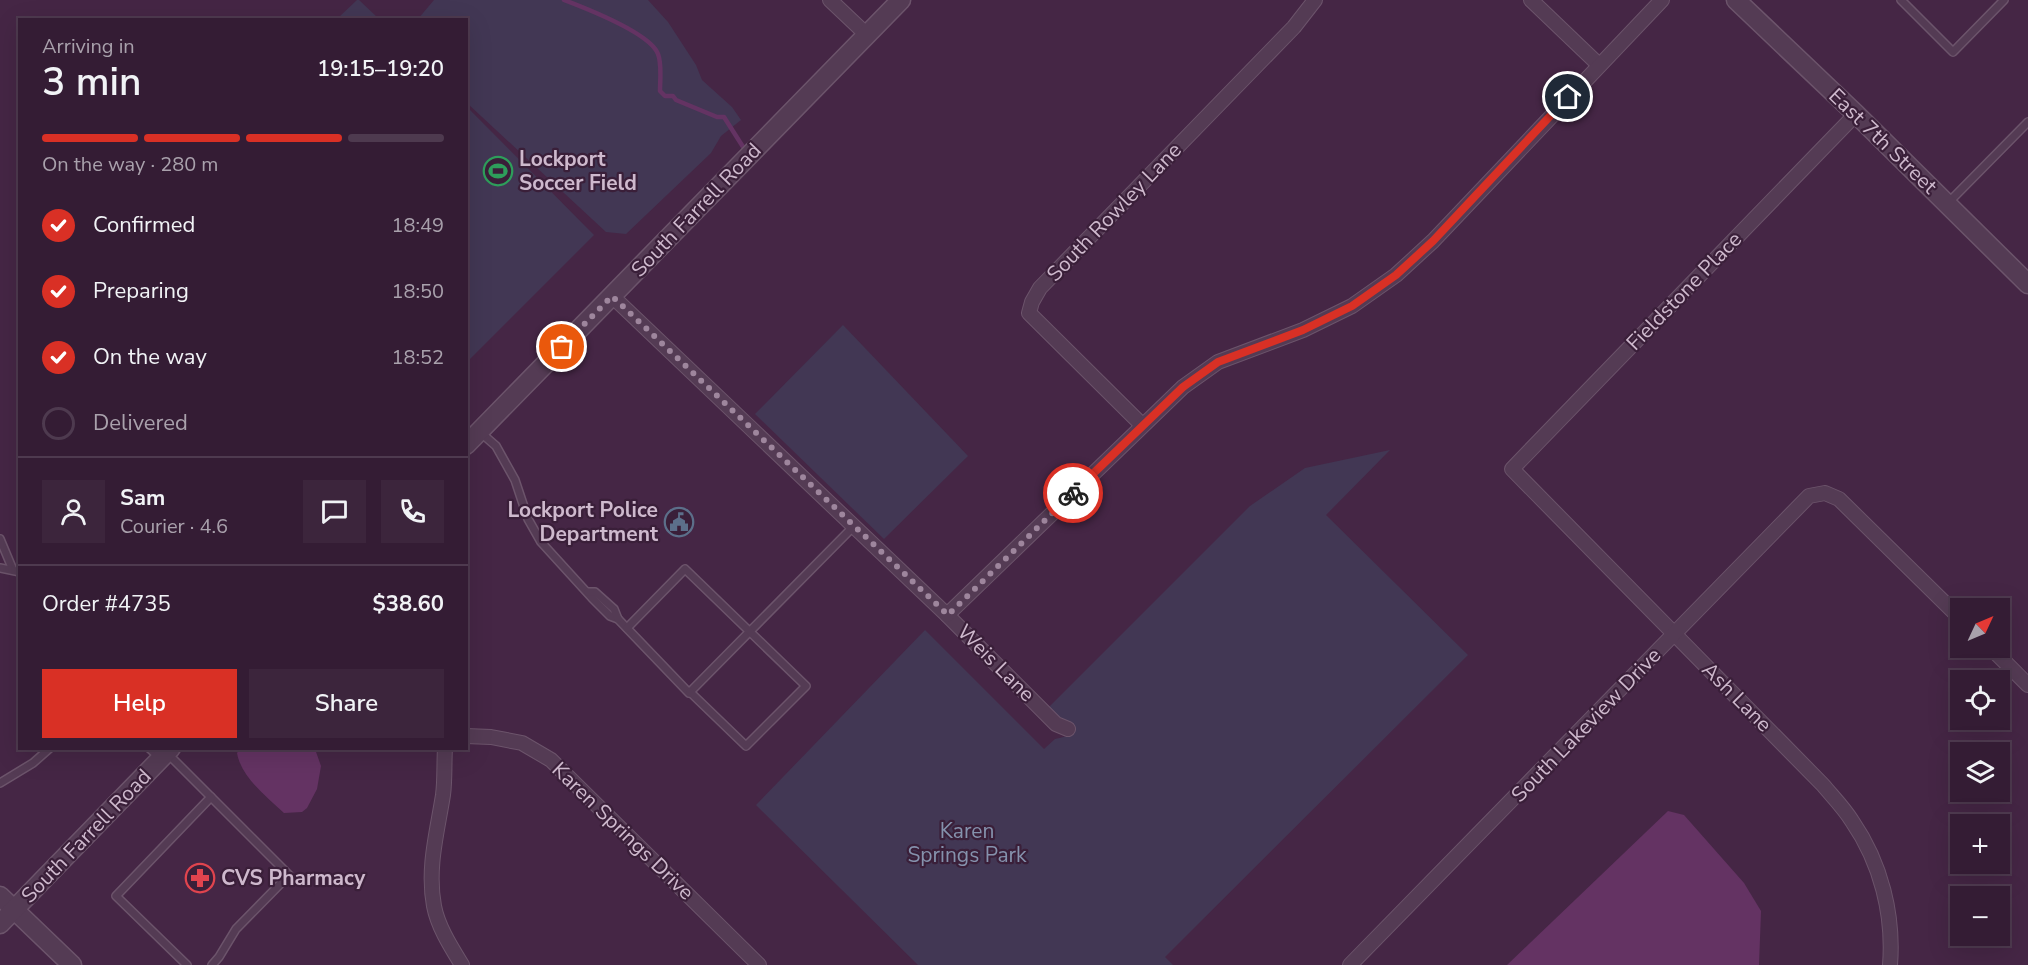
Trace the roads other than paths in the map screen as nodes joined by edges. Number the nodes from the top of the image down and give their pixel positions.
1 (830, 0) edge
2 (901, 0) edge
3 (1315, 0) edge
4 (1531, 0) edge
5 (1662, 0) edge
6 (1736, 0) edge
7 (1901, 0) edge
8 (2004, 0) edge
9 (867, 35) junction
10 (1599, 65) junction
11 (1856, 114) junction
12 (2028, 122) edge
13 (1947, 204) junction
14 (2028, 284) edge
15 (612, 296) junction
16 (1142, 425) junction
17 (480, 432) junction
18 (468, 443) edge
19 (1512, 468) joint
20 (854, 526) junction
21 (0, 539) edge
22 (0, 568) edge
23 (16, 571) edge
24 (1950, 608) edge
25 (948, 615) junction
26 (627, 628) junction
27 (749, 632) junction
28 (1675, 634) junction
29 (2001, 658) edge
30 (2028, 685) edge
31 (690, 692) junction
32 (1068, 729) dead end
33 (468, 736) edge
34 (48, 750) edge
35 (445, 750) edge
36 (162, 752) edge
37 (0, 783) edge
38 (212, 797) junction
39 (0, 896) edge
40 (14, 910) junction
41 (0, 924) edge
42 (72, 965) edge
43 (187, 965) edge
44 (212, 965) edge
45 (462, 965) edge
46 (759, 965) edge
47 (1350, 965) edge
48 (1890, 965) edge

1 - 9 street
2 - 9 street, South Farrell Road
3 - 16 street, South Rowley Lane
4 - 10 street
5 - 10 street
6 - 11 street, East 7th Street
7 - 8 lane
9 - 15 street, South Farrell Road
10 - 16 street
11 - 13 street, East 7th Street
11 - 19 street, Fieldstone Place
12 - 13 lane
13 - 14 street, East 7th Street
15 - 17 street, South Farrell Road
15 - 20 street, Weis Lane
16 - 25 street
17 - 18 street, South Farrell Road
17 - 26 lane
19 - 28 street, Ash Lane
20 - 25 street, Weis Lane
20 - 27 lane
21 - 23 lane
22 - 23 lane
24 - 28 street, South Lakeview Drive
25 - 32 street, Weis Lane
26 - 27 lane
26 - 31 lane
27 - 31 lane
27 - 31 lane
28 - 47 street, South Lakeview Drive
28 - 48 street, Ash Lane
29 - 30 street
33 - 46 street, Karen Springs Drive
34 - 37 lane
35 - 45 street
36 - 38 lane
36 - 40 street, South Farrell Road
38 - 43 lane
38 - 44 lane
39 - 40 street
40 - 41 street, South Farrell Road
40 - 42 street

